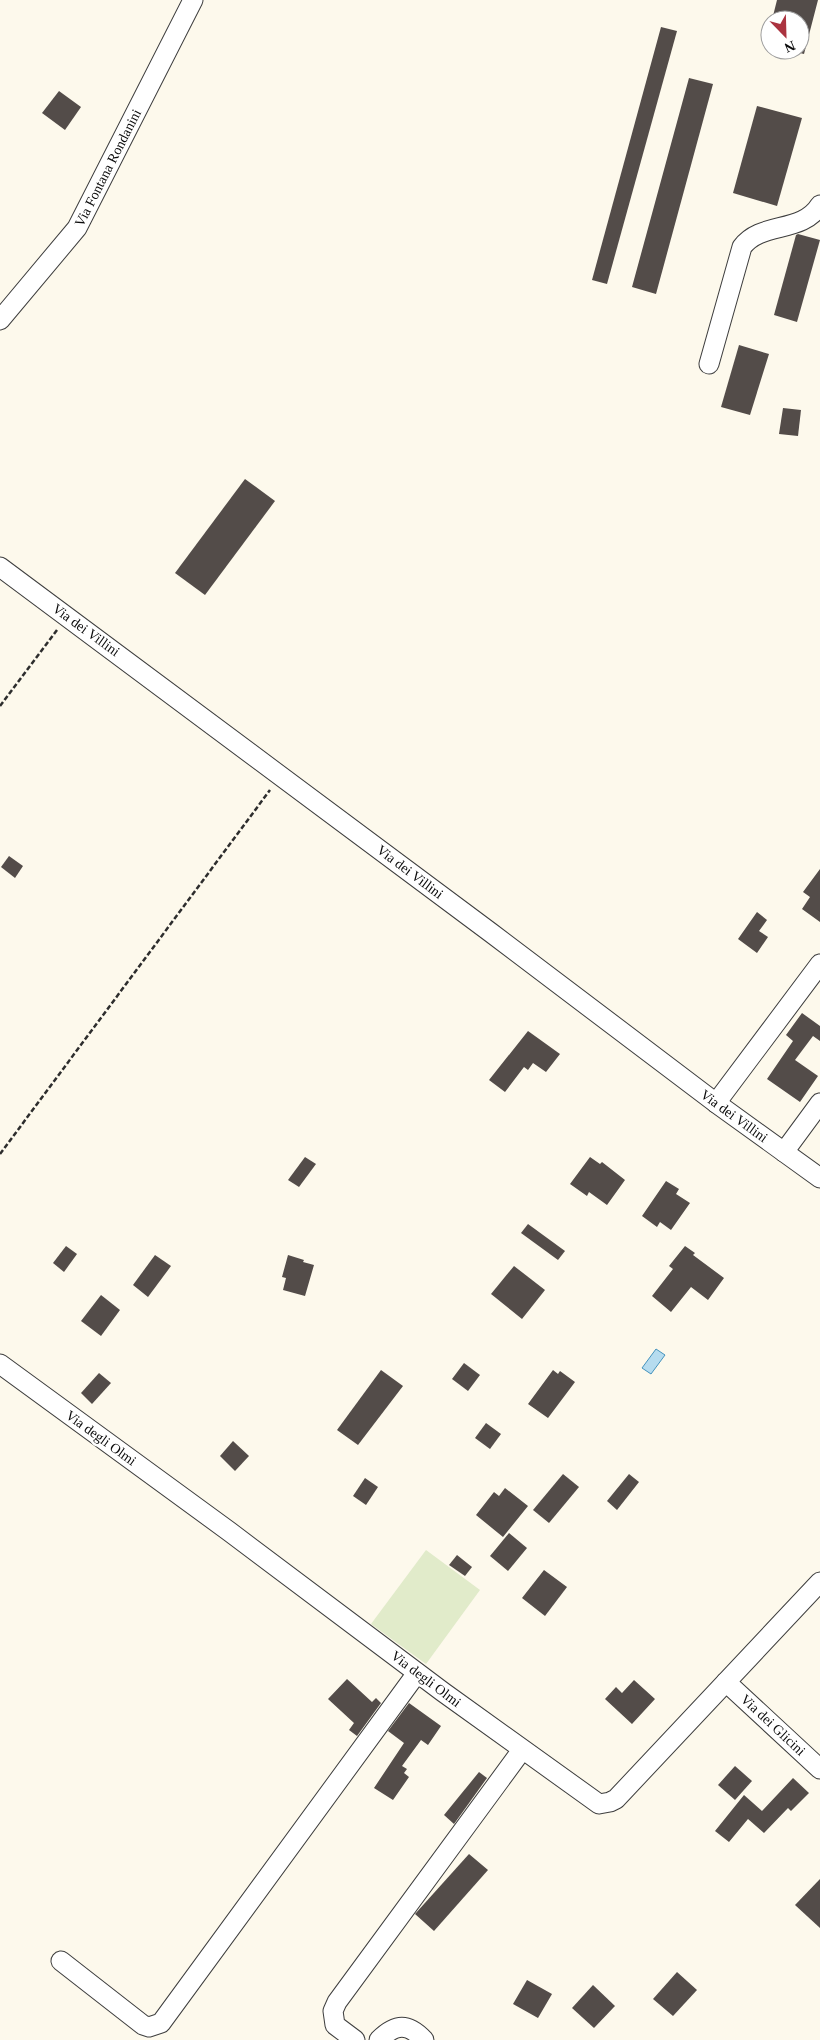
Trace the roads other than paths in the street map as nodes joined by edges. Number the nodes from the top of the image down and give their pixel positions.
1 (193, 0) edge
2 (820, 205) edge
3 (0, 320) edge
4 (708, 364) dead end
5 (0, 567) edge
6 (820, 964) edge
7 (716, 1103) junction
8 (820, 1103) edge
9 (784, 1152) junction
10 (820, 1178) edge
11 (0, 1364) edge
12 (820, 1582) edge
13 (417, 1672) junction
14 (726, 1682) junction
15 (522, 1750) junction
16 (820, 1769) edge
17 (61, 1960) dead end
18 (355, 2040) edge
19 (380, 2040) edge
20 (424, 2040) edge

1 - 3 street, Via Fontana Rondanini
2 - 4 street
5 - 7 street, Via dei Villini
6 - 7 street
7 - 9 street, Via dei Villini
8 - 9 street
9 - 10 street, Via dei Villini
11 - 13 street, Via degli Olmi
12 - 14 street, Via degli Olmi
13 - 15 street, Via degli Olmi
13 - 17 street
14 - 15 street, Via degli Olmi
14 - 16 street, Via dei Glicini
15 - 18 street
19 - 20 street

